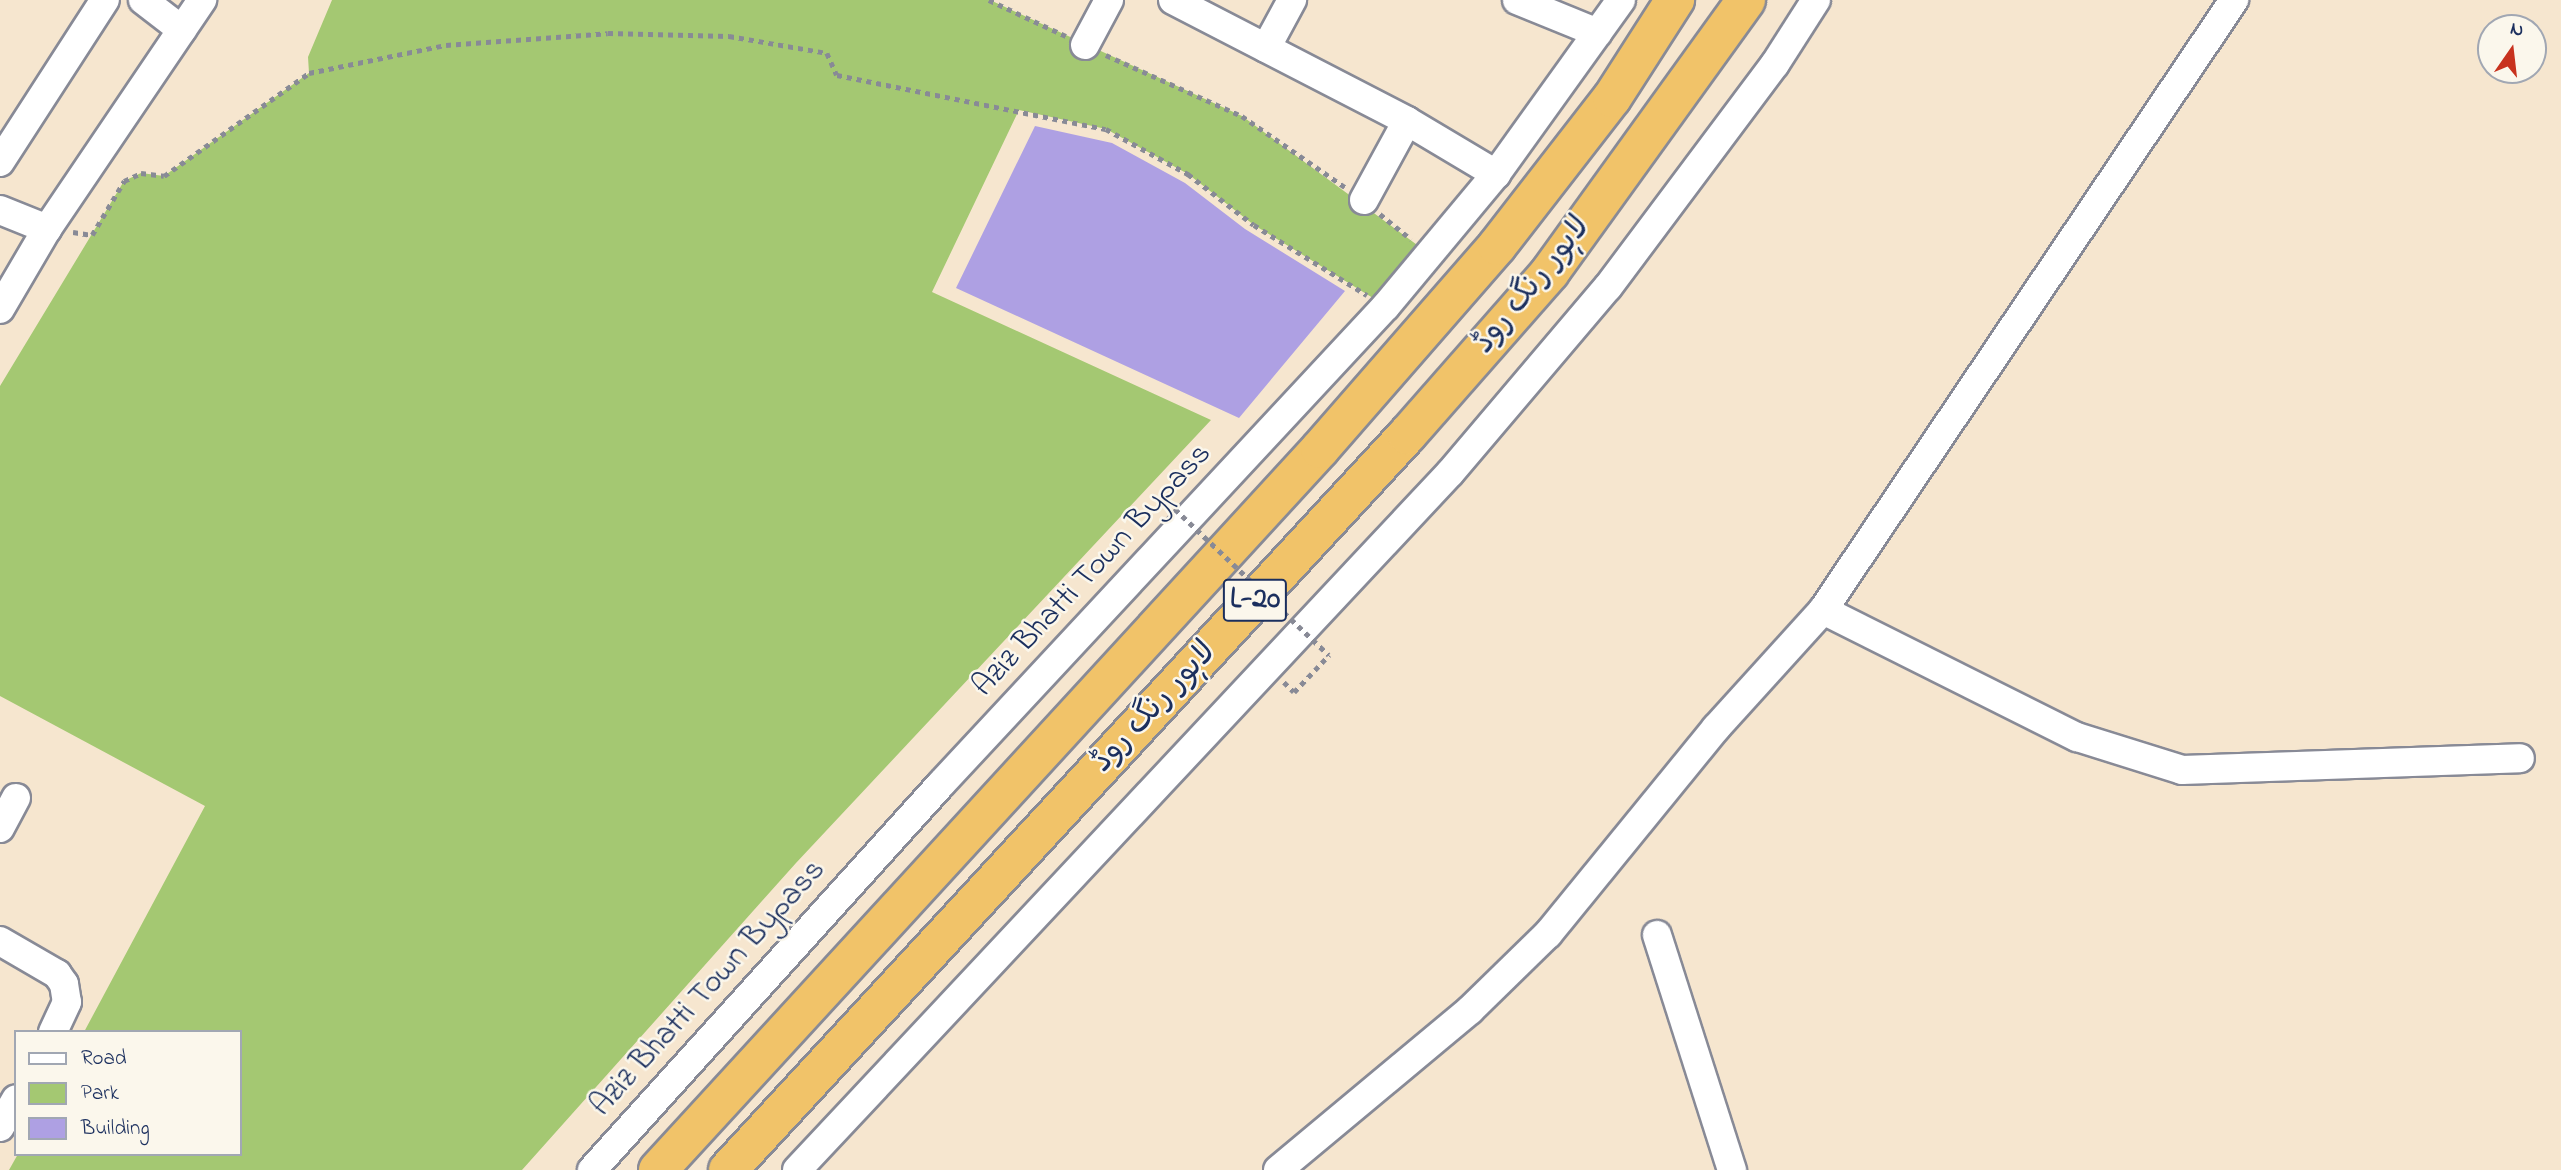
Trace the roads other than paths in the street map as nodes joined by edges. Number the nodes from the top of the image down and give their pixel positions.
1 (105, 0) edge
2 (143, 0) edge
3 (202, 0) edge
4 (1109, 0) edge
5 (1172, 0) edge
6 (1292, 0) edge
7 (1517, 0) edge
8 (1621, 0) edge
9 (1675, 0) edge
10 (1746, 0) edge
11 (1816, 0) edge
12 (2234, 0) edge
13 (182, 30) junction
14 (1598, 33) junction
15 (1085, 45) road end
16 (1266, 48) junction
17 (1407, 121) junction
18 (0, 162) edge
19 (1496, 174) junction
20 (1364, 200) road end
21 (0, 210) edge
22 (47, 229) junction
23 (0, 309) edge
24 (1823, 610) junction
25 (2520, 758) dead end
26 (16, 798) dead end
27 (0, 828) edge
28 (1657, 935) dead end
29 (0, 941) edge
30 (53, 1030) edge
31 (14, 1102) edge
32 (0, 1127) edge
33 (592, 1170) edge
34 (658, 1170) edge
35 (727, 1170) edge
36 (797, 1170) edge
37 (1278, 1170) edge
38 (1732, 1170) edge

1 - 18 street
2 - 13 street
3 - 13 street
4 - 15 street
5 - 16 street
6 - 16 street
7 - 14 street
8 - 14 street, Aziz Bhatti Town Bypass
9 - 34 highway, لاہور رنگ روڈ / L-20
10 - 35 highway, لاہور رنگ روڈ / L-20
11 - 36 street
12 - 24 street
13 - 22 street
14 - 19 street, Aziz Bhatti Town Bypass
16 - 17 street
17 - 19 street
17 - 20 street
19 - 33 street, Aziz Bhatti Town Bypass
21 - 22 street
22 - 23 street
24 - 25 street
24 - 37 street
26 - 27 street
28 - 38 street
29 - 30 street
31 - 32 street

